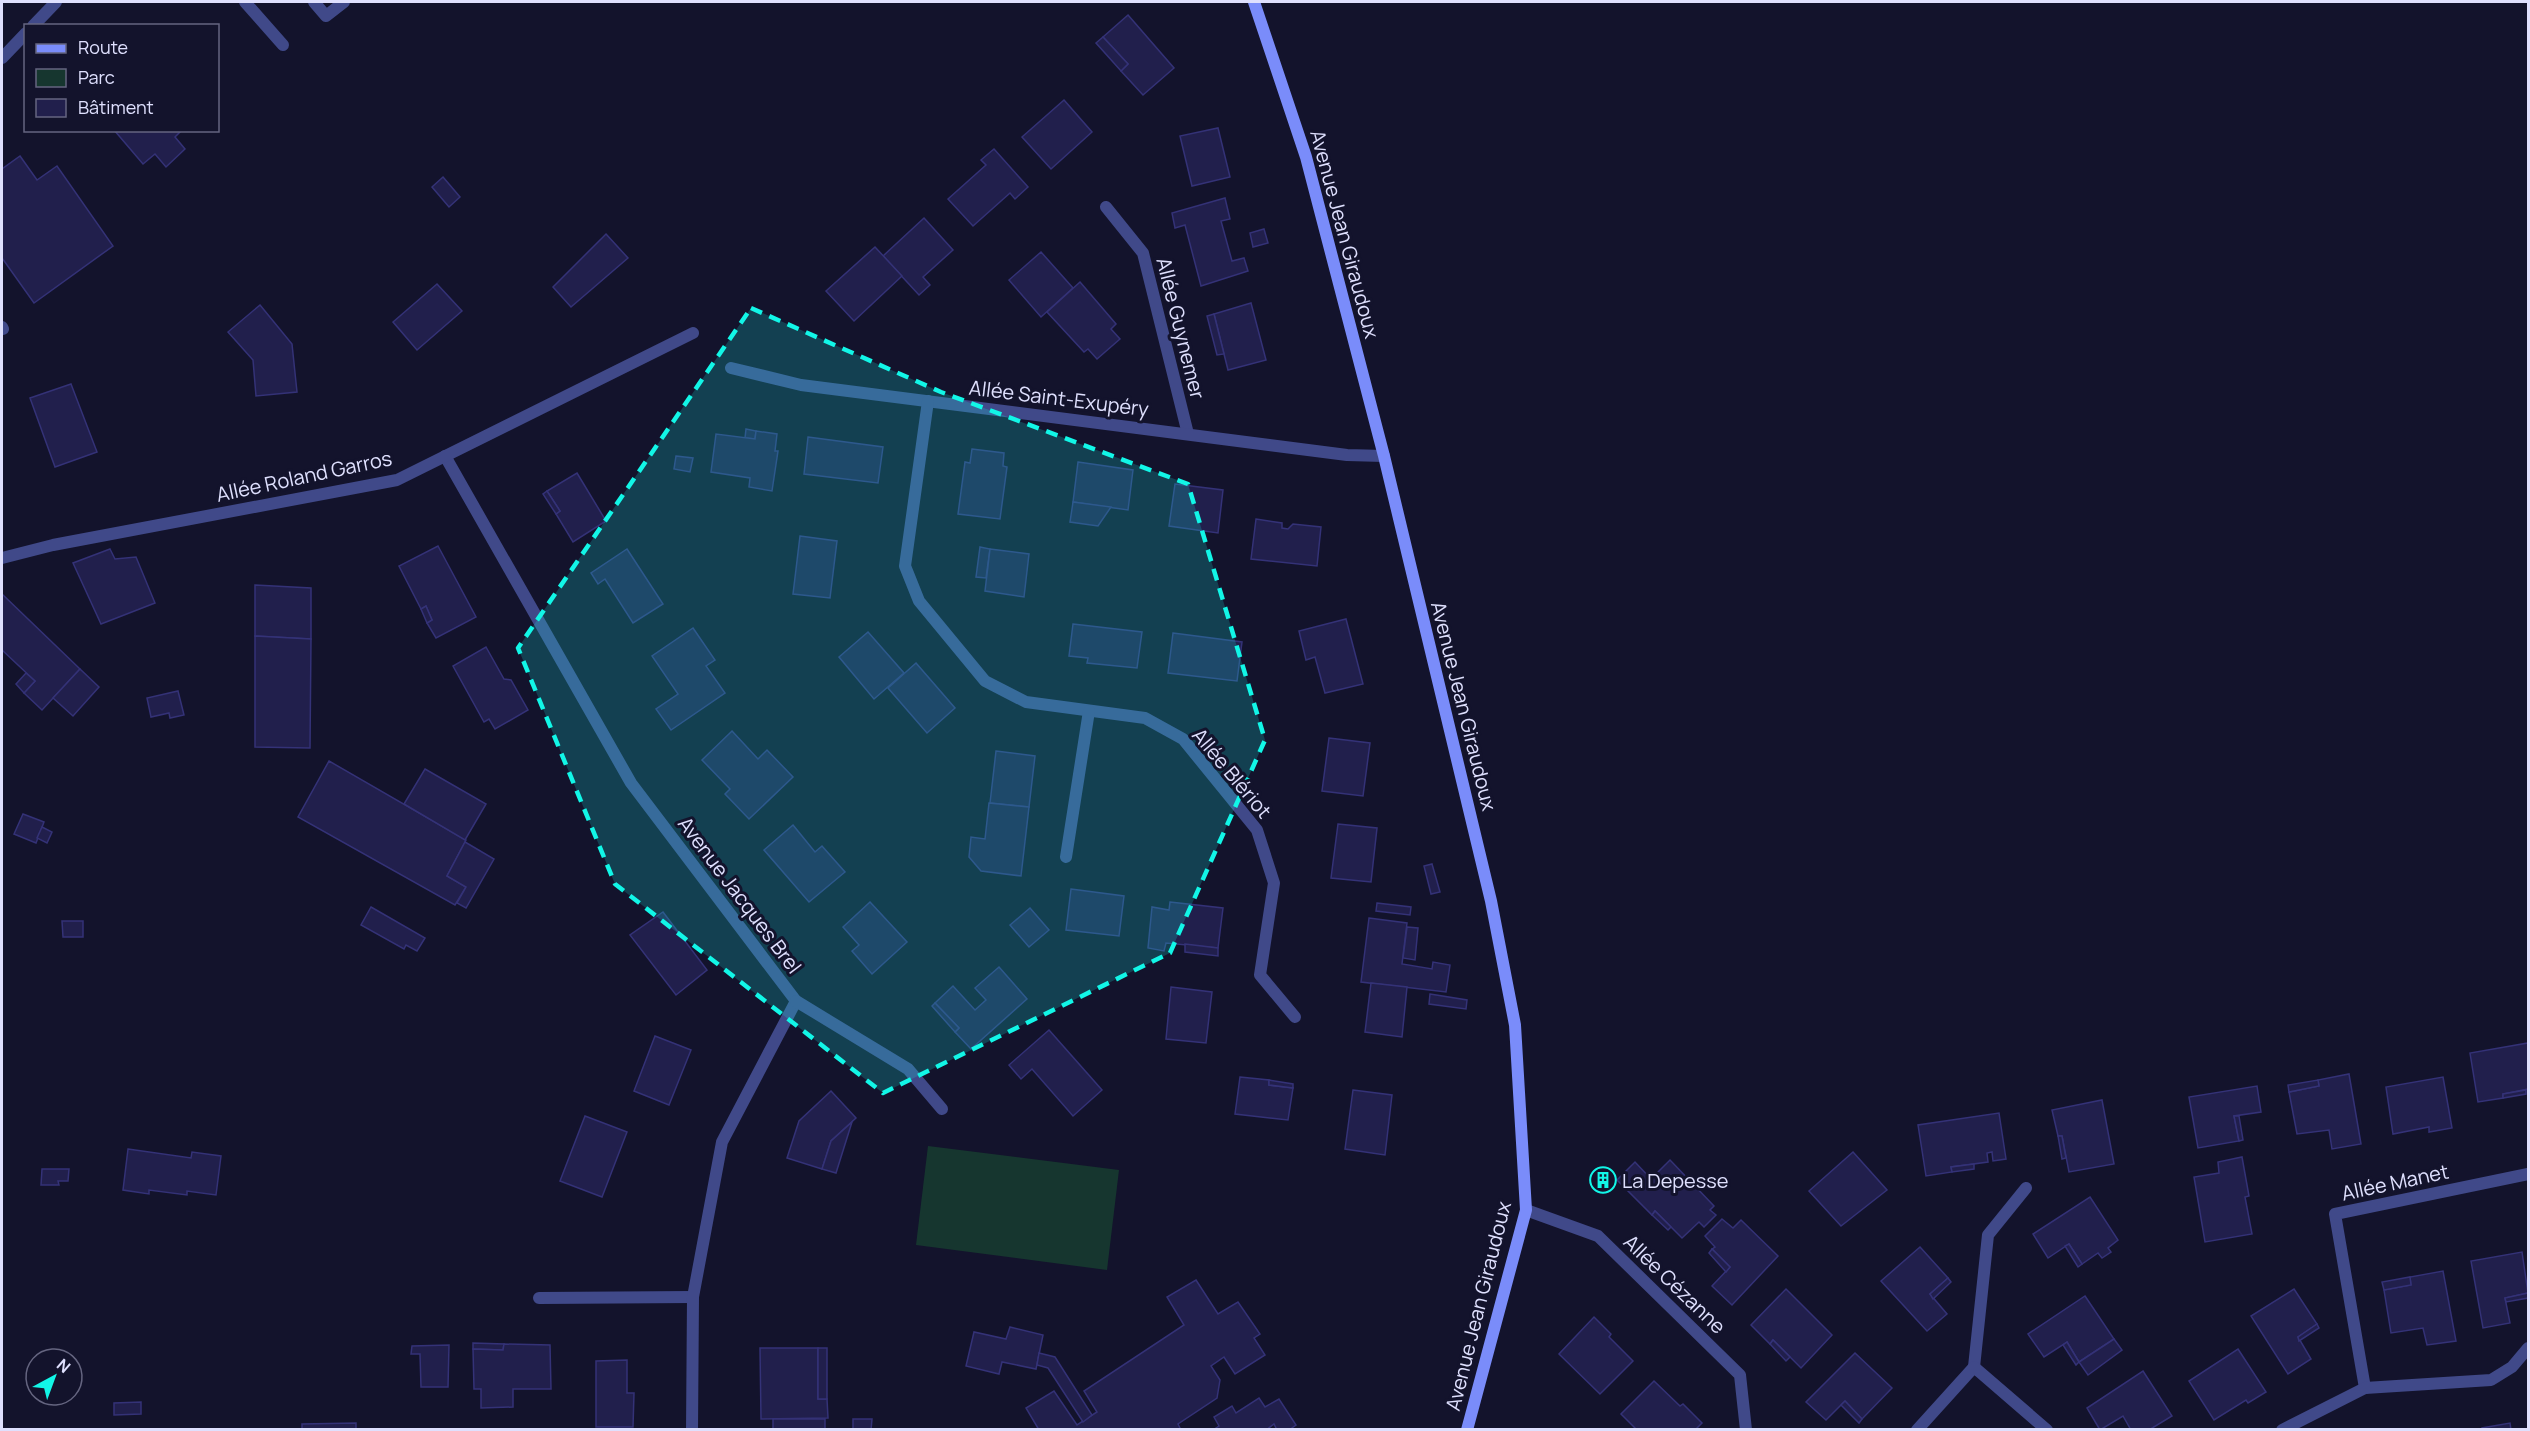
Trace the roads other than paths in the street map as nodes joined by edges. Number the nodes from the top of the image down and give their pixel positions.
1 (56, 2) edge
2 (245, 2) edge
3 (314, 2) edge
4 (344, 2) edge
5 (1254, 2) edge
6 (35, 24) edge
7 (24, 35) edge
8 (283, 45) dead end
9 (2, 58) edge
10 (1106, 207) dead end
11 (693, 333) dead end
12 (731, 368) dead end
13 (928, 401) junction
14 (1188, 434) junction
15 (445, 456) junction
16 (1384, 456) junction
17 (2, 558) edge
18 (1089, 711) junction
19 (1066, 857) dead end
20 (796, 1000) junction
21 (1295, 1017) dead end
22 (942, 1109) dead end
23 (2529, 1174) edge
24 (2026, 1188) dead end
25 (1526, 1210) junction
26 (693, 1297) junction
27 (539, 1298) dead end
28 (2529, 1348) edge
29 (1974, 1367) junction
30 (2365, 1388) junction
31 (692, 1430) edge
32 (1467, 1430) edge
33 (1746, 1430) edge
34 (1917, 1430) edge
35 (2048, 1430) edge
36 (2283, 1430) edge

1 - 6 street
2 - 8 street
3 - 4 street
5 - 16 street, Avenue Jean Giraudoux
7 - 9 street
10 - 14 street, Allée Guynemer
11 - 15 street, Allée Roland Garros
12 - 13 street, Allée Saint-Exupéry
13 - 14 street, Allée Saint-Exupéry
13 - 18 street, Allée Blériot
14 - 16 street, Allée Saint-Exupéry
15 - 17 street, Allée Roland Garros
15 - 20 street, Avenue Jacques Brel
16 - 25 street, Avenue Jean Giraudoux
18 - 19 street
18 - 21 street, Allée Blériot
20 - 22 street
20 - 26 street, Avenue Jacques Brel
23 - 30 street, Allée Manet
24 - 29 street
25 - 32 street, Avenue Jean Giraudoux
25 - 33 street, Allée Cézanne
26 - 27 street
26 - 31 street, Avenue Jacques Brel
28 - 30 street
29 - 34 street
29 - 35 street
30 - 36 street

